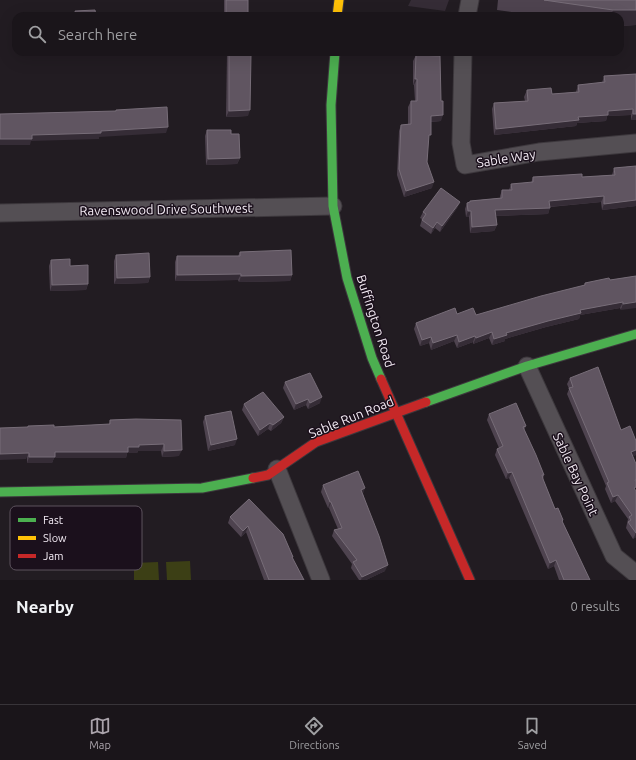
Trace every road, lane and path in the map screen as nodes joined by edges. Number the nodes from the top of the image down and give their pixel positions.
1 (338, 0) edge
2 (470, 0) edge
3 (337, 12) edge
4 (468, 12) edge
5 (335, 56) edge
6 (463, 56) edge
7 (636, 143) edge
8 (333, 206) junction
9 (0, 213) edge
10 (636, 334) edge
11 (527, 366) junction
12 (396, 412) junction
13 (277, 469) junction
14 (0, 492) edge
15 (636, 574) edge
16 (322, 580) edge
17 (470, 580) edge

1 - 3 street
2 - 4 street
5 - 8 street, Buffington Road
6 - 7 street, Sable Way
8 - 9 street, Ravenswood Drive Southwest
8 - 12 street, Buffington Road
10 - 11 street, Sable Run Road
11 - 12 street, Sable Run Road
11 - 15 street, Sable Bay Point
12 - 13 street, Sable Run Road
12 - 17 street, Buffington Road
13 - 14 street, Sable Run Road
13 - 16 street

